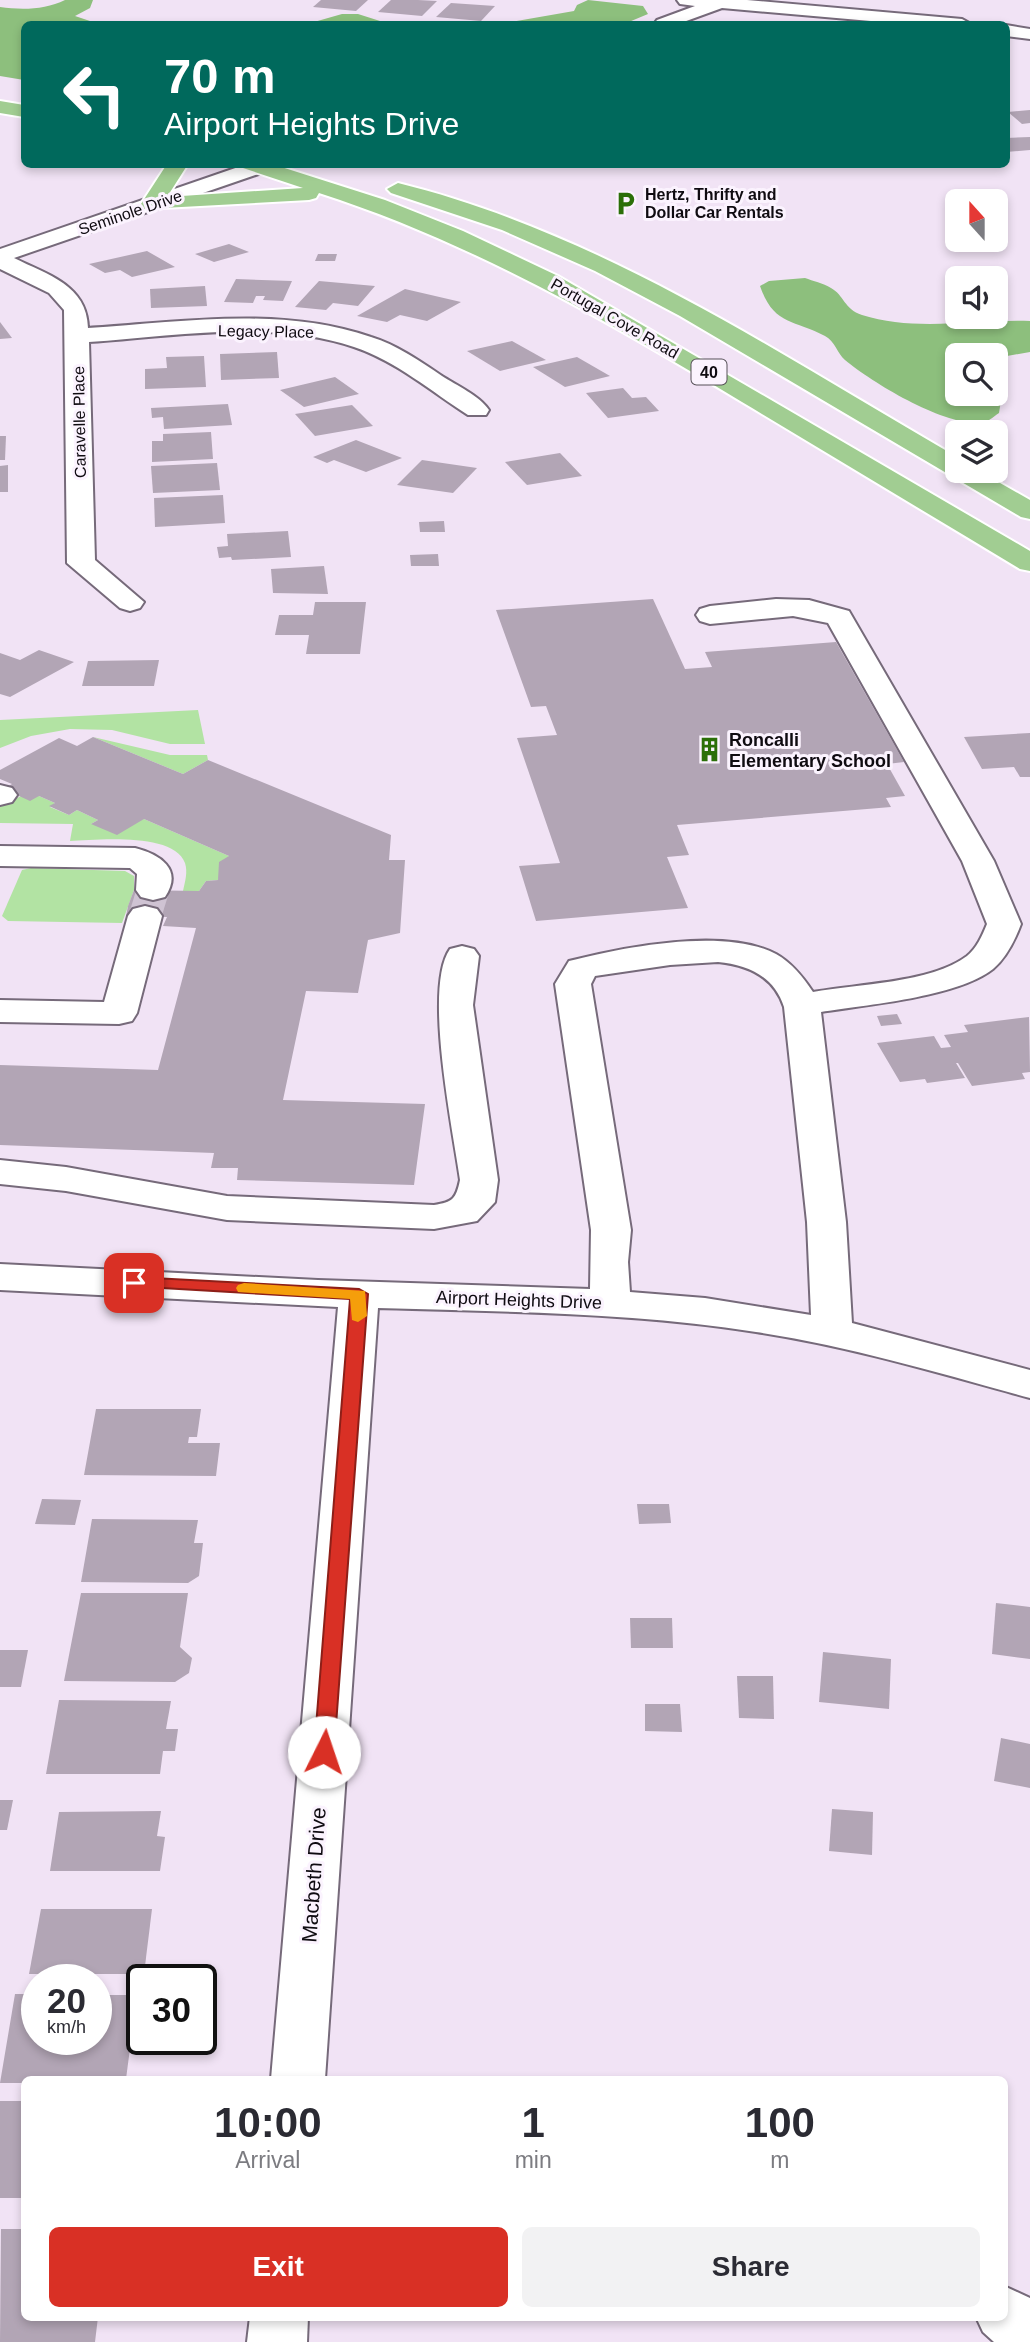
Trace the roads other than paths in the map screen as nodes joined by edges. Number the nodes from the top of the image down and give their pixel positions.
1 (686, 0) edge
2 (725, 1) edge
3 (671, 21) edge
4 (931, 21) edge
5 (1010, 31) edge
6 (1030, 34) edge
7 (0, 90) edge
8 (21, 94) edge
9 (0, 107) edge
10 (21, 110) edge
11 (175, 168) edge
12 (251, 168) edge
13 (277, 168) edge
14 (331, 168) edge
15 (356, 176) dead end
16 (385, 186) junction
17 (152, 204) junction
18 (0, 258) edge
19 (77, 336) junction
20 (477, 410) dead end
21 (945, 462) edge
22 (982, 483) edge
23 (1030, 511) edge
24 (1030, 563) edge
25 (130, 602) dead end
26 (710, 615) dead end
27 (0, 856) edge
28 (461, 956) dead end
29 (802, 1005) junction
30 (0, 1011) edge
31 (0, 1172) edge
32 (0, 1277) edge
33 (359, 1294) junction
34 (611, 1303) junction
35 (831, 1331) junction
36 (1030, 1384) edge
37 (298, 2076) edge
38 (1008, 2317) edge
39 (279, 2321) edge
40 (1030, 2336) edge
41 (277, 2342) edge

1 - 2 street
2 - 3 street
2 - 4 street
5 - 6 street
7 - 8 main road
9 - 10 main road
11 - 17 main road
12 - 17 street, Seminole Drive
13 - 16 main road, Portugal Cove Road / 40
14 - 15 main road
16 - 17 main road
16 - 21 main road, Portugal Cove Road / 40
16 - 24 main road, Portugal Cove Road / 40
17 - 18 street, Seminole Drive
18 - 19 street, Caravelle Place
19 - 20 street, Legacy Place
19 - 25 street, Caravelle Place
22 - 23 main road, Portugal Cove Road / 40
26 - 29 street
27 - 30 street
28 - 31 street
29 - 34 street
29 - 35 street
32 - 33 street, Airport Heights Drive
33 - 34 street, Airport Heights Drive
33 - 37 street, Macbeth Drive
34 - 35 street, Airport Heights Drive
35 - 36 street, Airport Heights Drive
38 - 40 street
39 - 41 street

